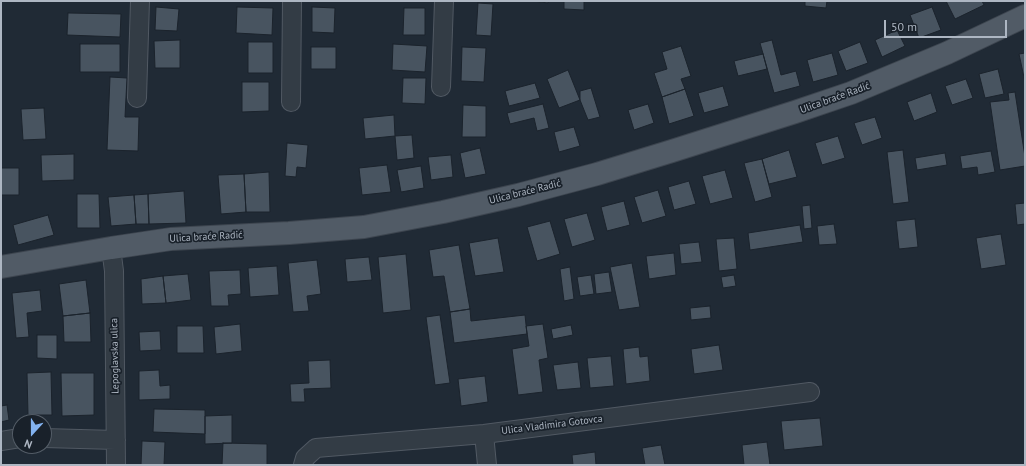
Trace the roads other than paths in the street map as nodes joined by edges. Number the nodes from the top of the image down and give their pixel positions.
1 (140, 1) edge
2 (292, 1) edge
3 (444, 1) edge
4 (1025, 16) edge
5 (440, 87) dead end
6 (137, 98) dead end
7 (291, 102) dead end
8 (111, 248) junction
9 (1, 268) edge
10 (810, 392) dead end
11 (484, 434) junction
12 (52, 438) edge
13 (12, 439) edge
14 (116, 440) junction
15 (1, 441) edge
16 (116, 465) edge
17 (303, 465) edge
18 (487, 465) edge

1 - 6 street
2 - 7 street
3 - 5 street
4 - 8 main road, Ulica braće Radić
8 - 9 main road, Ulica braće Radić
8 - 14 street, Lepoglavska ulica
10 - 11 street, Ulica Vladimira Gotovca
11 - 17 street, Ulica Vladimira Gotovca
11 - 18 street
12 - 14 street
13 - 15 street
14 - 16 street, Lepoglavska ulica

